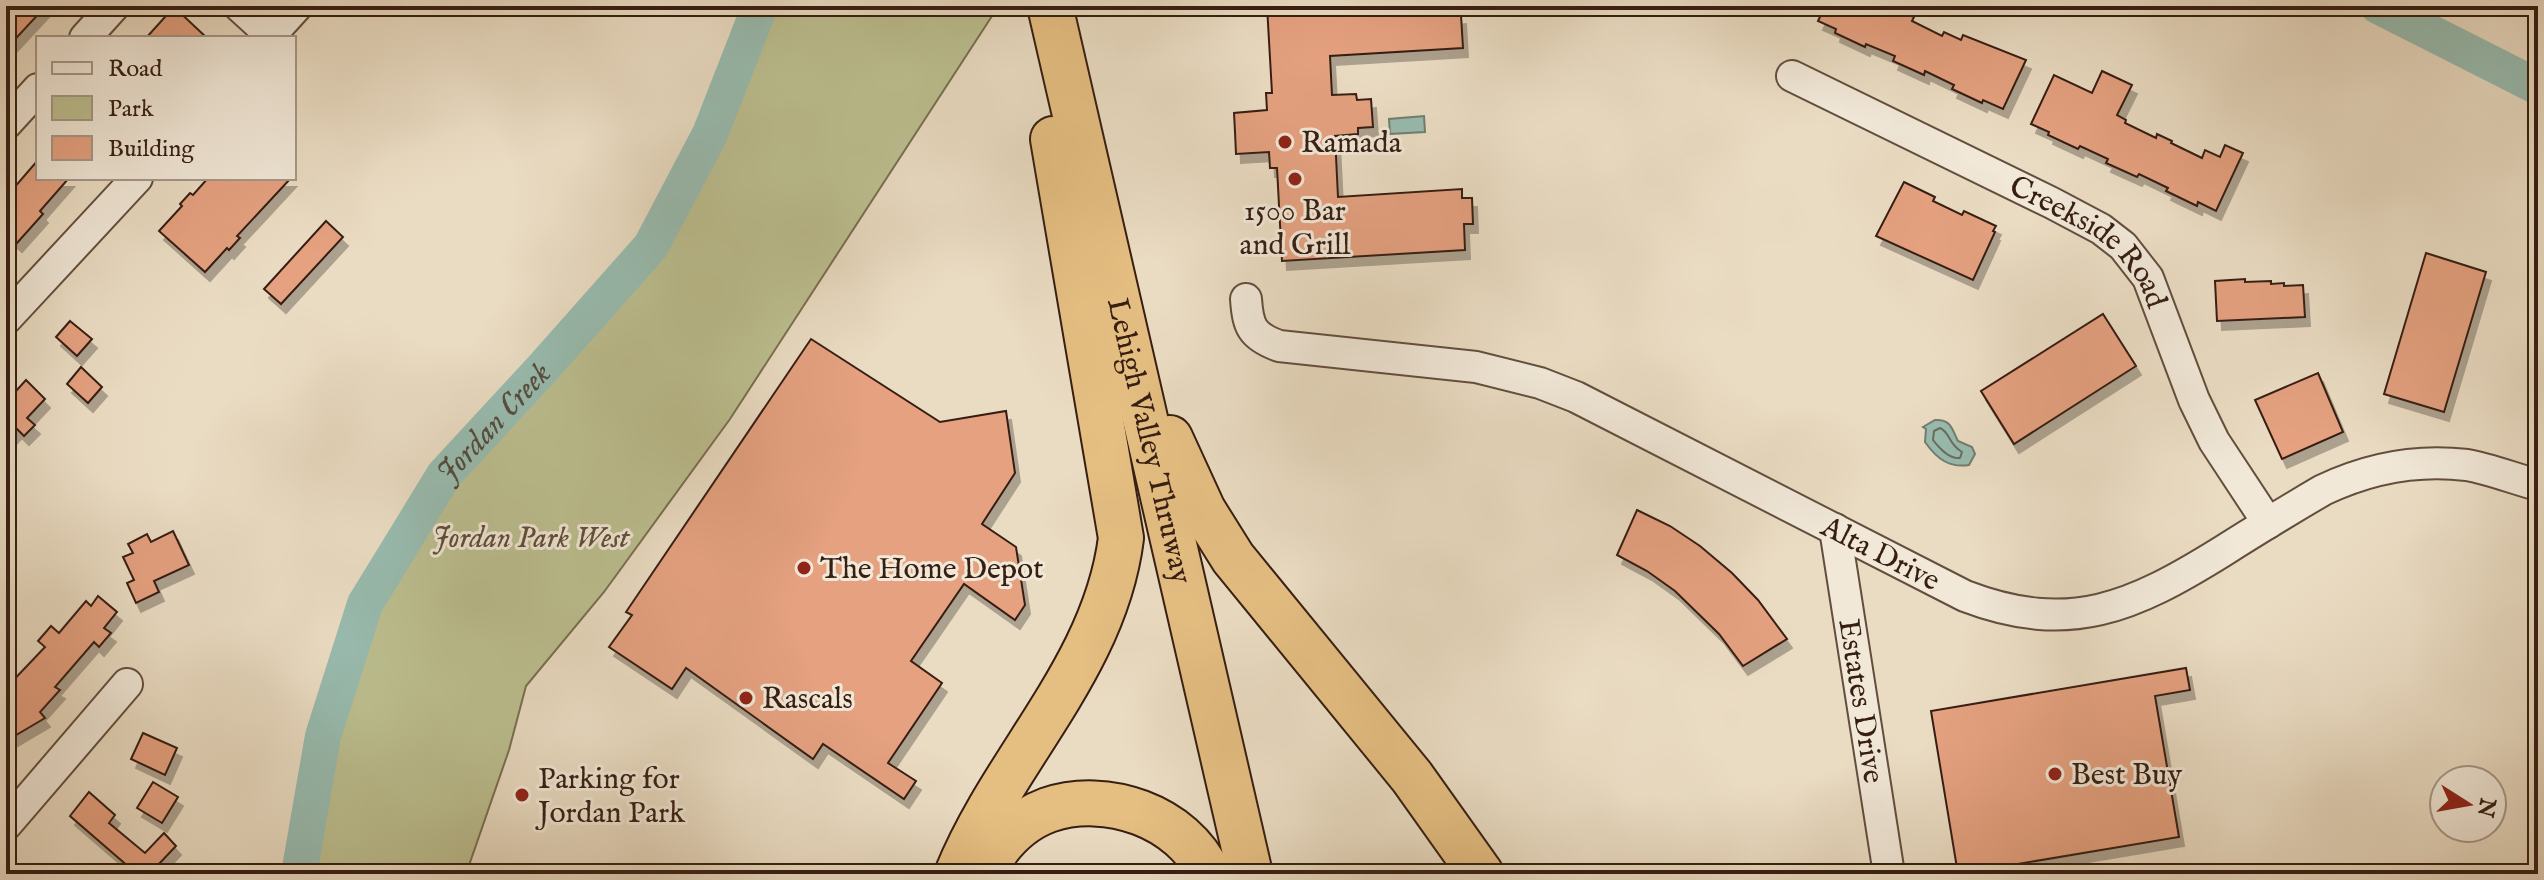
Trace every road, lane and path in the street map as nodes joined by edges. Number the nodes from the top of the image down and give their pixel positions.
1 (114, 6) edge
2 (239, 6) edge
3 (297, 6) edge
4 (1023, 6) edge
5 (1050, 6) edge
6 (87, 36) edge
7 (269, 36) edge
8 (271, 36) edge
9 (1792, 76) dead end
10 (36, 91) edge
11 (6, 124) edge
12 (1053, 139) junction
13 (135, 180) edge
14 (1246, 299) dead end
15 (6, 319) edge
16 (1125, 328) junction
17 (2538, 485) edge
18 (2268, 523) junction
19 (1835, 529) junction
20 (127, 684) dead end
21 (6, 825) edge
22 (957, 874) edge
23 (982, 874) edge
24 (1209, 874) edge
25 (1222, 874) edge
26 (1250, 874) edge
27 (1481, 874) edge
28 (1889, 874) edge

1 - 6 street
2 - 7 street
3 - 8 street
4 - 12 highway, Lehigh Valley Thruway
5 - 16 highway, Lehigh Valley Thruway
9 - 18 street, Creekside Road
10 - 11 street
12 - 22 highway
12 - 25 highway, Lehigh Valley Thruway
13 - 15 street
14 - 19 street, Alta Drive
16 - 26 highway, Lehigh Valley Thruway
16 - 27 highway
17 - 18 street, Alta Drive
18 - 19 street, Alta Drive
19 - 28 street, Estates Drive
20 - 21 street
23 - 24 highway

